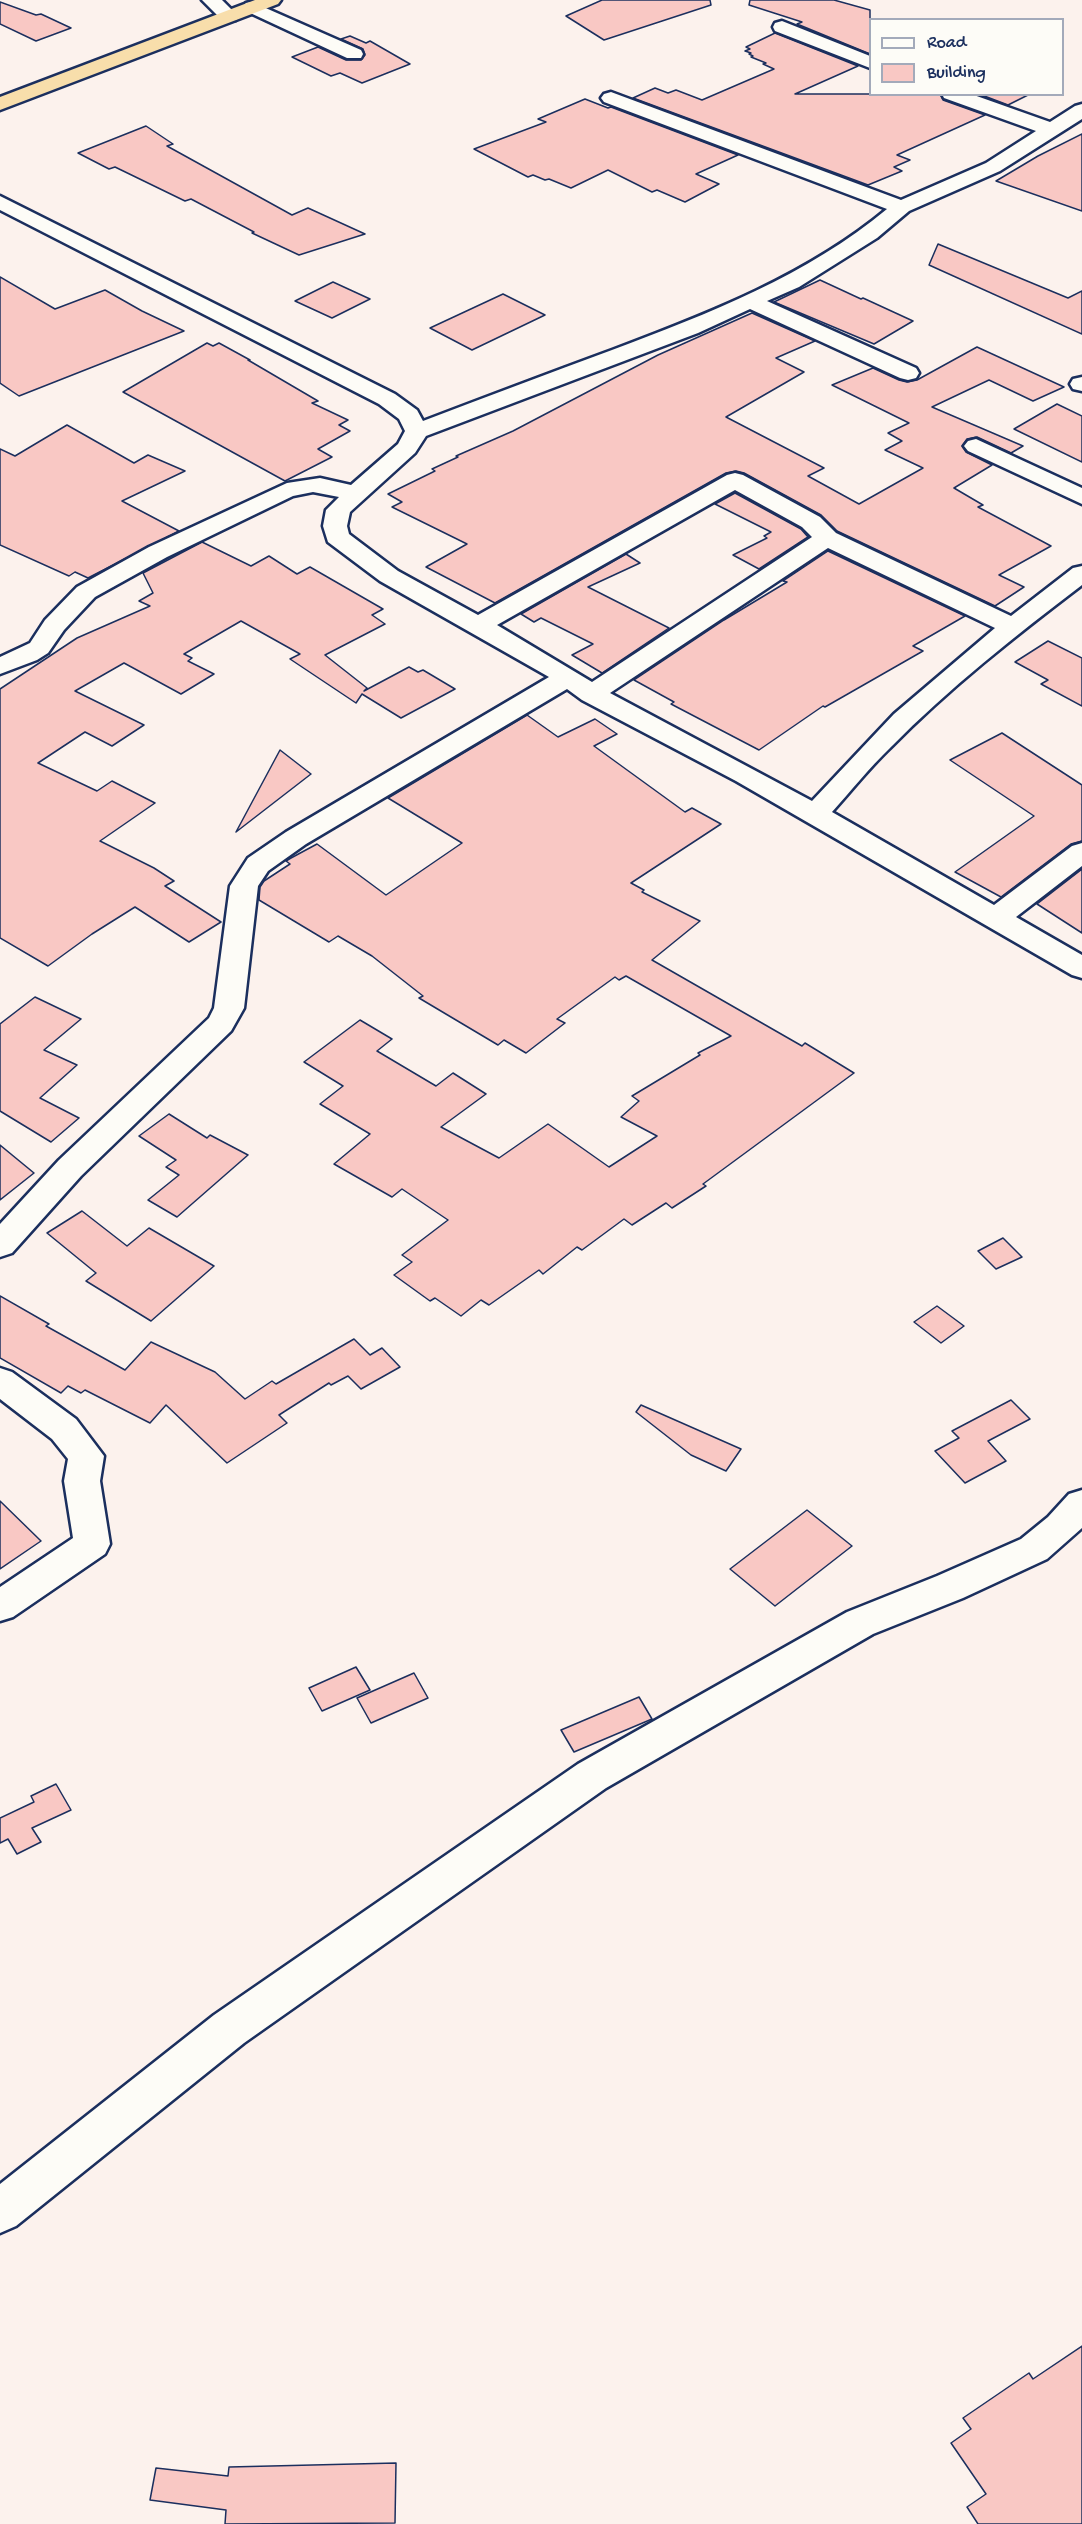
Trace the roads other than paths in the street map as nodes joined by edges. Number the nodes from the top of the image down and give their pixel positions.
1 (210, 0) edge
2 (272, 0) edge
3 (252, 7) junction
4 (229, 16) junction
5 (782, 27) dead end
6 (354, 54) dead end
7 (869, 62) edge
8 (957, 96) edge
9 (611, 98) dead end
10 (0, 104) edge
11 (1082, 110) edge
12 (1051, 129) junction
13 (0, 202) edge
14 (902, 207) junction
15 (750, 301) junction
16 (908, 373) dead end
17 (417, 431) junction
18 (976, 446) dead end
19 (355, 494) junction
20 (1082, 497) edge
21 (827, 538) junction
22 (1082, 573) edge
23 (478, 625) junction
24 (1012, 626) junction
25 (0, 666) edge
26 (568, 677) junction
27 (591, 694) junction
28 (815, 814) junction
29 (1082, 852) edge
30 (995, 919) junction
31 (1082, 968) edge
32 (0, 1245) edge
33 (0, 1381) edge
34 (1082, 1504) edge
35 (0, 1606) edge
36 (0, 2211) edge

1 - 4 street
2 - 3 highway
3 - 4 highway
3 - 6 street
4 - 10 highway
5 - 7 street
8 - 12 street
9 - 14 street
11 - 12 street
12 - 14 street
13 - 17 street
14 - 15 street
15 - 16 street
15 - 17 street
17 - 19 street
18 - 20 street
19 - 23 street
19 - 25 street
21 - 23 street
21 - 24 street
21 - 27 street
22 - 24 street
23 - 26 street
24 - 28 street
26 - 27 street
26 - 32 street
27 - 28 street
28 - 30 street
29 - 30 street
30 - 31 street
33 - 35 street
34 - 36 street

